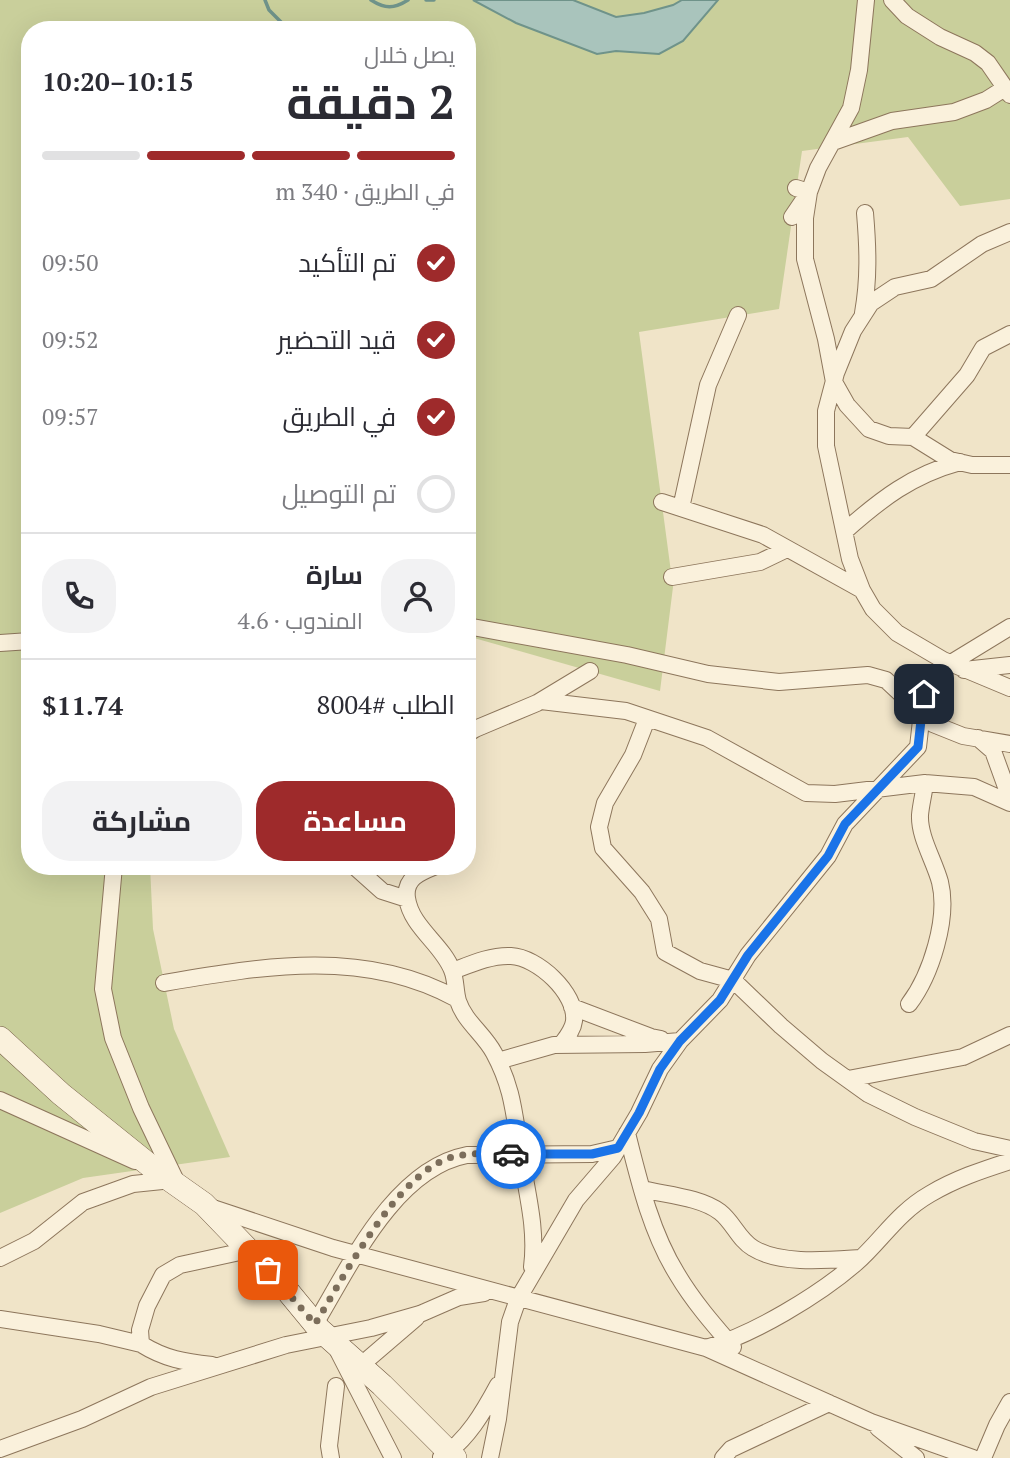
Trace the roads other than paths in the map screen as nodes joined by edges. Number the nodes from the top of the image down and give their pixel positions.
1 (866, 0) edge
2 (892, 0) edge
3 (1008, 91) edge
4 (833, 142) junction
5 (803, 190) junction
6 (865, 213) dead end
7 (792, 217) dead end
8 (1010, 232) edge
9 (738, 316) dead end
10 (863, 316) junction
11 (1010, 334) edge
12 (834, 383) junction
13 (914, 437) junction
14 (960, 462) junction
15 (1010, 465) edge
16 (662, 502) dead end
17 (681, 508) junction
18 (845, 531) junction
19 (786, 549) junction
20 (672, 577) dead end
21 (862, 590) junction
22 (1010, 626) edge
23 (476, 628) edge
24 (21, 641) edge
25 (0, 643) edge
26 (1010, 665) edge
27 (958, 667) junction
28 (590, 671) dead end
29 (1010, 688) edge
30 (541, 701) junction
31 (922, 715) junction
32 (648, 719) junction
33 (476, 729) edge
34 (978, 738) junction
35 (1010, 744) edge
36 (925, 783) junction
37 (878, 789) junction
38 (1010, 800) edge
39 (113, 875) edge
40 (364, 875) edge
41 (416, 875) edge
42 (407, 899) junction
43 (453, 971) junction
44 (733, 980) junction
45 (164, 983) dead end
46 (457, 999) junction
47 (909, 1004) dead end
48 (572, 1007) junction
49 (1010, 1035) edge
50 (0, 1038) edge
51 (680, 1041) junction
52 (561, 1045) junction
53 (498, 1061) junction
54 (848, 1079) junction
55 (0, 1100) edge
56 (627, 1133) junction
57 (618, 1148) junction
58 (1010, 1149) edge
59 (520, 1154) junction
60 (1010, 1161) edge
61 (167, 1178) junction
62 (642, 1189) junction
63 (204, 1204) junction
64 (249, 1250) junction
65 (356, 1255) junction
66 (0, 1258) edge
67 (860, 1258) junction
68 (531, 1276) junction
69 (489, 1291) junction
70 (518, 1298) junction
71 (420, 1314) junction
72 (0, 1320) edge
73 (324, 1334) junction
74 (728, 1342) junction
75 (141, 1343) junction
76 (706, 1348) junction
77 (222, 1366) junction
78 (360, 1366) junction
79 (750, 1367) junction
80 (504, 1373) junction
81 (337, 1386) dead end
82 (1010, 1402) edge
83 (829, 1403) junction
84 (871, 1422) junction
85 (0, 1449) edge
86 (448, 1456) edge
87 (331, 1458) edge
88 (393, 1458) edge
89 (490, 1458) edge
90 (723, 1458) edge
91 (916, 1458) edge
92 (974, 1458) edge
93 (983, 1458) edge

1 - 4 street
2 - 3 street
3 - 4 street
4 - 5 street
5 - 7 street
5 - 12 street
6 - 10 street
8 - 10 street
9 - 17 street
10 - 12 street
11 - 13 street
12 - 13 street
12 - 18 street
13 - 14 street
14 - 15 street
14 - 18 street
16 - 17 street
17 - 19 street
18 - 21 street
19 - 20 street
19 - 21 street
21 - 27 street
22 - 27 street
23 - 31 street
24 - 25 street
26 - 27 street
27 - 29 street
27 - 31 street
28 - 30 street
30 - 32 street
30 - 33 street
31 - 34 street
31 - 37 street
32 - 37 street
32 - 44 street
34 - 35 street
34 - 38 street
36 - 37 street
36 - 38 street
36 - 47 street
37 - 44 street
39 - 61 street
40 - 42 street
41 - 42 street
42 - 43 street
43 - 46 street
43 - 48 street
44 - 51 street
44 - 54 street
45 - 46 street
46 - 53 street
48 - 51 street
48 - 52 street
49 - 54 street
50 - 61 street
51 - 52 street
51 - 56 street
52 - 53 street
53 - 59 street
54 - 58 street
55 - 61 street
56 - 57 street
56 - 62 street
57 - 59 street
57 - 68 street
59 - 65 street
59 - 68 street
60 - 67 street
61 - 63 street
61 - 66 street
62 - 67 street
62 - 74 street
63 - 64 street
63 - 65 street
64 - 73 street
64 - 75 street
65 - 69 street
65 - 73 street
67 - 74 street
68 - 70 street
69 - 70 street
69 - 71 street
70 - 76 street
70 - 80 street
71 - 73 street
71 - 78 street
72 - 75 street
73 - 77 street
73 - 78 street
73 - 88 street
74 - 76 street
74 - 79 street
75 - 77 street
76 - 79 street
77 - 85 street
78 - 86 street
79 - 83 street
80 - 86 street
80 - 89 street
81 - 87 street
82 - 93 street
83 - 84 street
83 - 90 street
84 - 91 street
84 - 92 street

